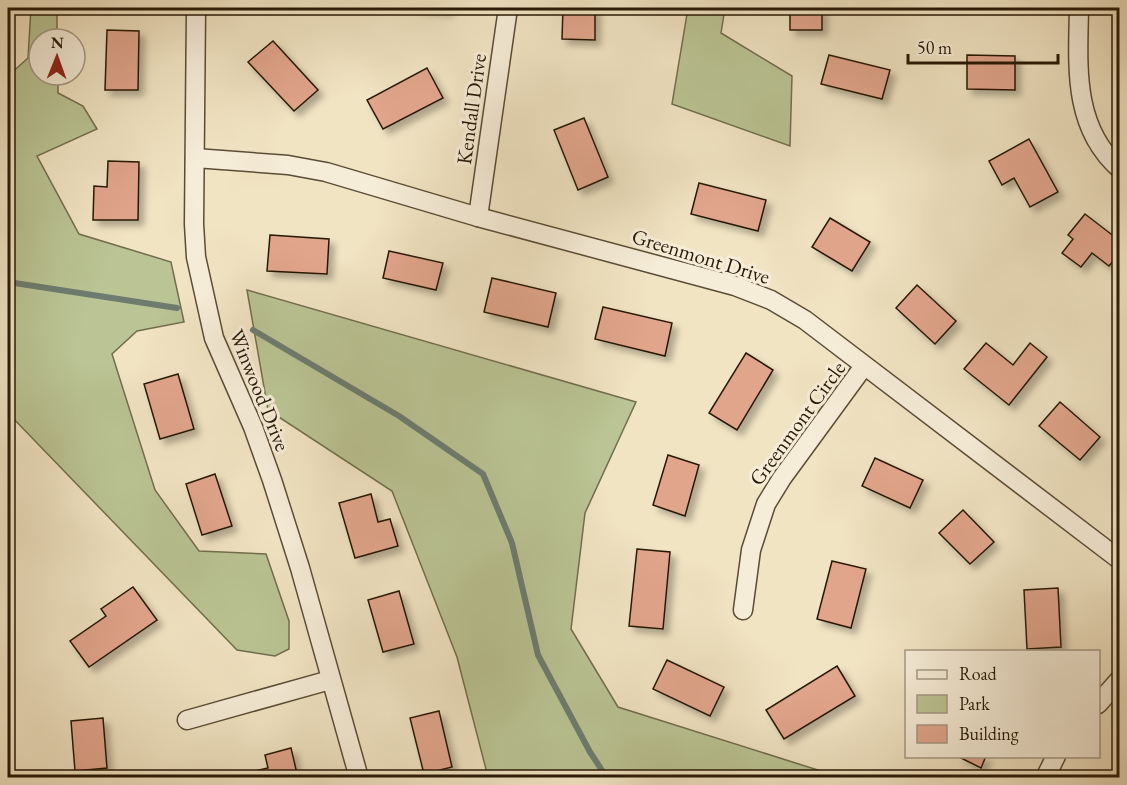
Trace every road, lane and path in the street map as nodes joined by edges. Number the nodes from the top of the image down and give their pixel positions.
1 (196, 8) edge
2 (508, 8) edge
3 (1079, 8) edge
4 (195, 158) junction
5 (1119, 169) edge
6 (478, 217) junction
7 (864, 366) junction
8 (1119, 560) edge
9 (743, 610) dead end
10 (1119, 679) edge
11 (330, 680) junction
12 (1100, 702) edge
13 (187, 720) dead end
14 (1055, 758) edge
15 (359, 777) edge
16 (1045, 777) edge

1 - 4 street, Winwood Drive
2 - 6 street, Kendall Drive
3 - 5 street
4 - 6 street, Greenmont Drive
4 - 11 street, Winwood Drive
6 - 7 street, Greenmont Drive
7 - 8 street, Greenmont Drive
7 - 9 street, Greenmont Circle
10 - 12 street
11 - 13 street
11 - 15 street, Winwood Drive
14 - 16 street

